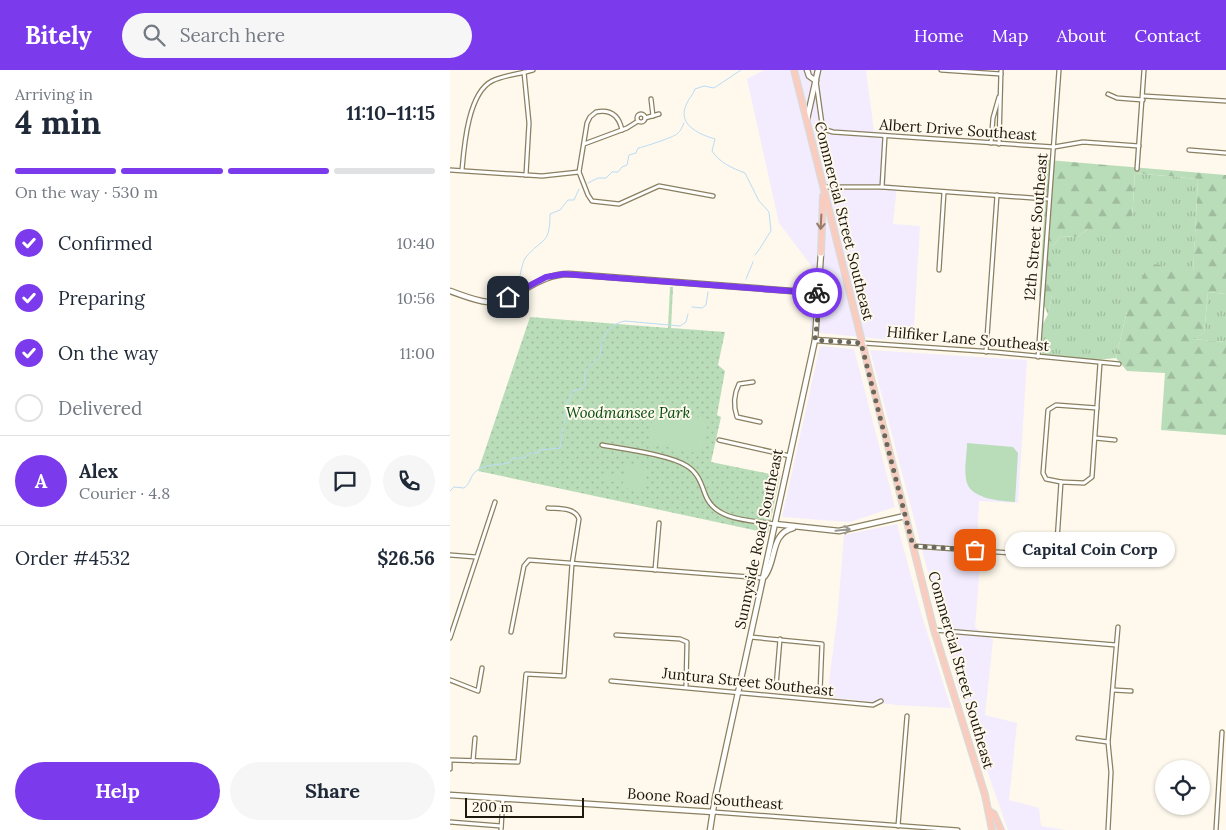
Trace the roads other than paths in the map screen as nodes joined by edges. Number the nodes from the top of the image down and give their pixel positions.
1 (533, 70) edge
2 (794, 70) edge
3 (807, 70) edge
4 (818, 70) edge
5 (941, 70) edge
6 (946, 70) edge
7 (1059, 70) edge
8 (1144, 70) edge
9 (524, 72) junction
10 (1001, 72) edge
11 (816, 81) junction
12 (1108, 94) dead end
13 (999, 96) junction
14 (1143, 96) junction
15 (651, 99) dead end
16 (1143, 100) junction
17 (1226, 102) edge
18 (659, 114) dead end
19 (653, 116) junction
20 (644, 118) junction
21 (806, 119) junction
22 (638, 121) junction
23 (622, 130) junction
24 (885, 136) junction
25 (991, 143) junction
26 (999, 144) junction
27 (584, 145) junction
28 (1139, 146) junction
29 (1054, 147) junction
30 (1189, 150) dead end
31 (1226, 153) edge
32 (1137, 169) dead end
33 (450, 170) edge
34 (462, 170) junction
35 (579, 172) junction
36 (526, 175) junction
37 (882, 187) junction
38 (823, 189) junction
39 (944, 192) junction
40 (997, 195) junction
41 (713, 196) dead end
42 (1048, 199) junction
43 (821, 252) joint
44 (938, 270) dead end
45 (450, 291) edge
46 (819, 293) junction
47 (815, 340) junction
48 (861, 343) junction
49 (986, 352) junction
50 (1038, 357) junction
51 (1100, 363) junction
52 (1118, 364) dead end
53 (753, 382) dead end
54 (1097, 408) junction
55 (760, 422) dead end
56 (1095, 438) junction
57 (718, 440) dead end
58 (1115, 440) dead end
59 (602, 445) dead end
60 (790, 456) junction
61 (1061, 482) junction
62 (495, 502) dead end
63 (548, 508) dead end
64 (905, 516) junction
65 (659, 523) dead end
66 (775, 524) junction
67 (795, 528) junction
68 (913, 546) junction
69 (450, 555) edge
70 (1056, 556) junction
71 (476, 557) junction
72 (1122, 561) dead end
73 (572, 564) junction
74 (655, 570) junction
75 (763, 578) junction
76 (1118, 627) dead end
77 (934, 630) junction
78 (511, 632) dead end
79 (616, 635) dead end
80 (750, 637) junction
81 (450, 638) edge
82 (780, 639) junction
83 (1116, 646) junction
84 (482, 668) dead end
85 (450, 680) edge
86 (611, 681) dead end
87 (686, 686) junction
88 (776, 687) dead end
89 (1113, 690) junction
90 (1131, 691) dead end
91 (738, 693) junction
92 (820, 693) dead end
93 (881, 701) dead end
94 (907, 716) dead end
95 (1222, 732) dead end
96 (474, 738) dead end
97 (1078, 738) dead end
98 (1108, 742) junction
99 (1221, 753) junction
100 (1226, 754) edge
101 (450, 760) edge
102 (473, 761) junction
103 (450, 768) edge
104 (450, 795) edge
105 (503, 798) junction
106 (989, 811) junction
107 (712, 812) junction
108 (450, 822) edge
109 (898, 826) junction
110 (501, 828) edge
111 (710, 830) edge
112 (958, 830) edge
113 (992, 830) edge
114 (1000, 830) edge
115 (1108, 830) edge
116 (1216, 830) edge

1 - 9 street
2 - 21 main road, Commercial Street Southeast
3 - 11 street
4 - 11 street
5 - 6 street
6 - 10 street
7 - 29 street, 12th Street Southeast
8 - 14 street
9 - 34 street
9 - 36 street
10 - 13 street
11 - 21 street
11 - 24 street, Albert Drive Southeast
12 - 16 street
13 - 25 street
13 - 26 street
14 - 16 street
14 - 17 street
15 - 19 street
16 - 28 street
18 - 19 street
19 - 20 street
20 - 22 street
20 - 22 street
21 - 38 main road, Commercial Street Southeast
22 - 23 street
23 - 27 street
23 - 27 street
24 - 25 street, Albert Drive Southeast
24 - 37 street
25 - 26 street, Albert Drive Southeast
26 - 29 street, Albert Drive Southeast
27 - 35 street
28 - 29 street, Albert Drive Southeast
28 - 32 street
29 - 42 street, 12th Street Southeast
30 - 31 street
33 - 34 street
34 - 36 street
35 - 36 street
35 - 41 street
37 - 38 street
37 - 39 street
38 -> 43 main road
38 - 48 main road, Commercial Street Southeast
39 - 40 street
39 - 44 street
40 - 42 street
40 - 49 street
42 - 50 street, 12th Street Southeast
43 - 46 street, Sunnyside Road Southeast
45 - 46 street
46 - 47 street, Sunnyside Road Southeast
47 - 48 street, Hilfiker Lane Southeast
47 - 60 street, Sunnyside Road Southeast
48 - 49 street, Hilfiker Lane Southeast
48 - 64 main road, Commercial Street Southeast
49 - 50 street, Hilfiker Lane Southeast
50 - 51 street, Hilfiker Lane Southeast
51 - 52 street, Hilfiker Lane Southeast
51 - 54 street
53 - 55 street
54 - 56 street
54 - 61 street
56 - 58 street
56 - 61 street
57 - 60 street
59 - 66 street
60 - 66 street, Sunnyside Road Southeast
61 - 70 street
62 - 71 street
63 - 73 street
67 -> 64 street
64 - 68 main road, Commercial Street Southeast
65 - 74 street
66 - 67 street
66 - 75 street, Sunnyside Road Southeast
67 - 75 street
68 - 70 street
68 - 77 main road, Commercial Street Southeast
69 - 71 street
70 - 72 street
71 - 81 street
73 - 74 street
73 - 78 street
73 - 102 street
74 - 75 street
75 - 80 street, Sunnyside Road Southeast
76 - 83 street
77 - 83 street
77 - 106 main road, Commercial Street Southeast
79 - 87 street
80 - 82 street
80 - 91 street, Sunnyside Road Southeast
82 - 88 street
82 - 92 street
83 - 89 street
84 - 85 street
86 - 87 street, Juntura Street Southeast
87 - 91 street, Juntura Street Southeast
89 - 90 street
89 - 98 street
91 - 93 street, Juntura Street Southeast
91 - 107 street, Sunnyside Road Southeast
94 - 109 street
95 - 99 street
96 - 102 street
97 - 98 street
98 - 115 street
99 - 100 street
99 - 116 street
101 - 102 street
101 - 103 street
104 - 105 street, Boone Road Southeast
105 - 107 street, Boone Road Southeast
105 - 110 street
106 - 113 main road, Commercial Street Southeast
106 - 114 main road, Commercial Street Southeast
107 - 109 street, Boone Road Southeast
107 - 111 street, Sunnyside Road Southeast
108 - 110 street
109 - 112 street, Boone Road Southeast

